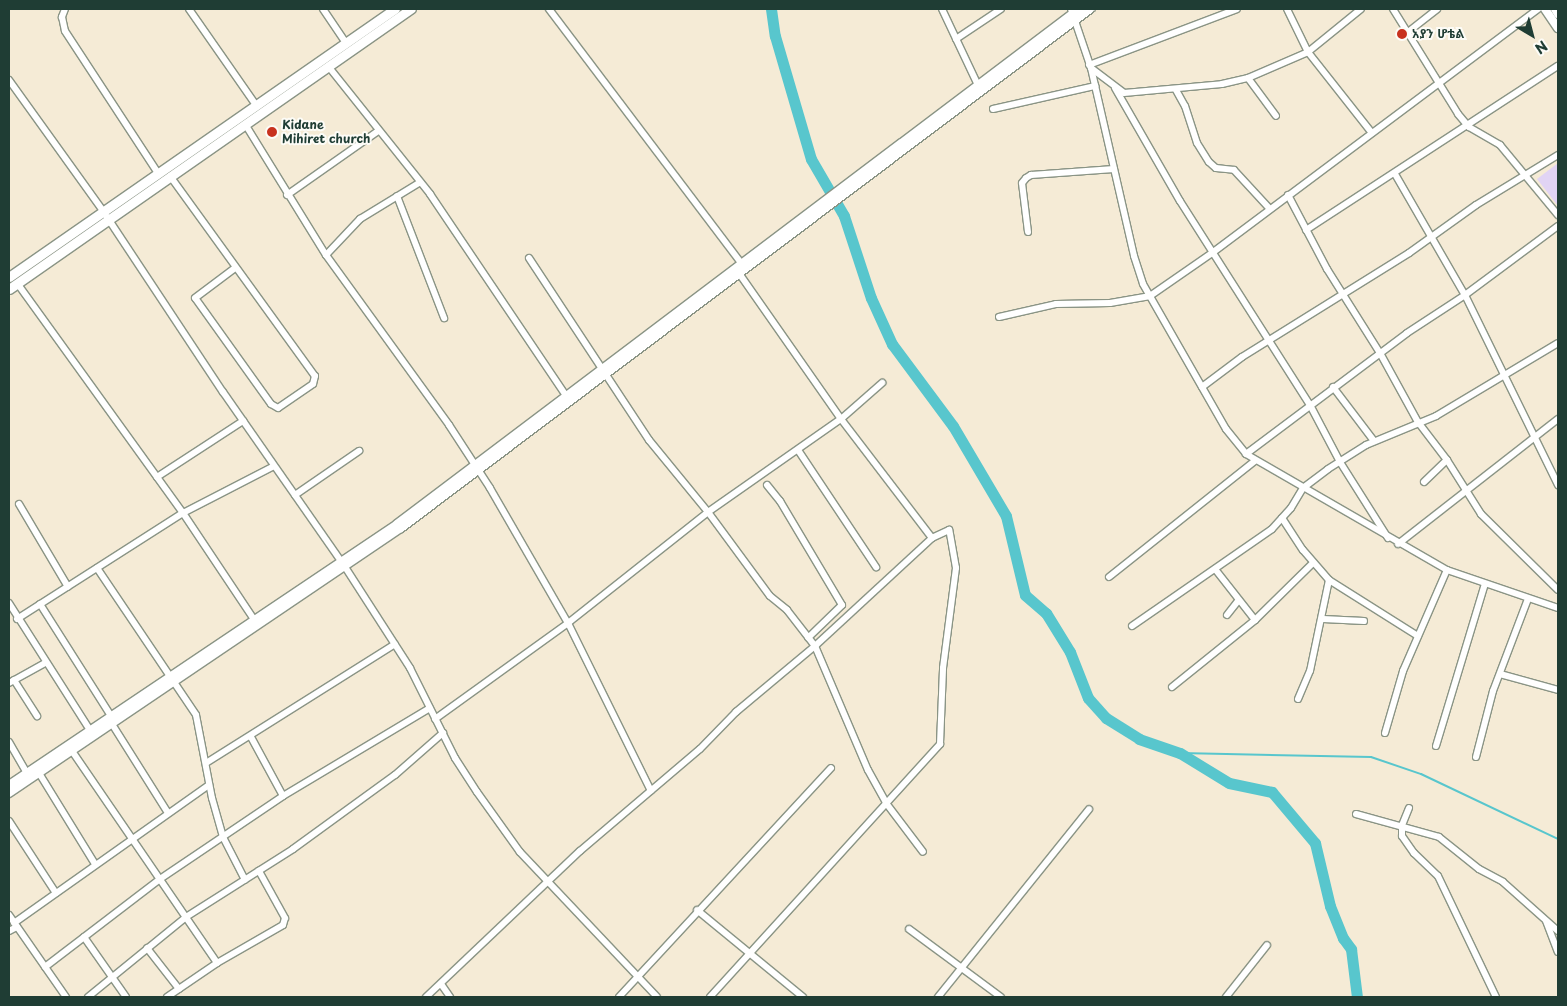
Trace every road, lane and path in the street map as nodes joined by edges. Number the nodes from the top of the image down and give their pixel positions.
1 (65, 9) edge
2 (189, 9) edge
3 (323, 9) edge
4 (395, 9) edge
5 (411, 9) edge
6 (549, 9) edge
7 (942, 9) edge
8 (1001, 9) edge
9 (1079, 9) edge
10 (1090, 9) edge
11 (1237, 9) edge
12 (1287, 9) edge
13 (1361, 9) edge
14 (1393, 9) edge
15 (1437, 9) edge
16 (1538, 9) edge
17 (1545, 9) edge
18 (1555, 9) edge
19 (1072, 14) edge
20 (1558, 14) edge
21 (1558, 28) edge
22 (1408, 32) junction
23 (956, 38) junction
24 (346, 43) junction
25 (1308, 52) junction
26 (328, 66) junction
27 (1090, 66) junction
28 (1558, 66) edge
29 (1248, 78) junction
30 (9, 80) edge
31 (978, 85) junction
32 (1439, 85) junction
33 (1095, 86) junction
34 (1114, 88) junction
35 (1176, 90) junction
36 (256, 105) junction
37 (993, 109) dead end
38 (1276, 116) dead end
39 (246, 124) junction
40 (1469, 127) junction
41 (378, 131) junction
42 (1372, 132) junction
43 (1558, 155) edge
44 (1114, 169) junction
45 (158, 173) junction
46 (867, 173) junction
47 (1526, 173) junction
48 (1395, 174) junction
49 (170, 176) junction
50 (419, 183) junction
51 (287, 195) junction
52 (398, 196) junction
53 (1288, 196) junction
54 (1270, 209) junction
55 (102, 211) junction
56 (1558, 215) edge
57 (108, 220) junction
58 (1558, 226) edge
59 (1306, 230) junction
60 (1028, 232) dead end
61 (1430, 238) junction
62 (1212, 253) junction
63 (326, 255) junction
64 (529, 258) dead end
65 (234, 268) junction
66 (743, 270) junction
67 (9, 277) edge
68 (17, 283) junction
69 (9, 289) edge
70 (1344, 295) junction
71 (1465, 295) junction
72 (1150, 296) junction
73 (999, 317) dead end
74 (444, 318) dead end
75 (1269, 340) junction
76 (1558, 343) edge
77 (1380, 353) junction
78 (606, 372) junction
79 (1505, 375) junction
80 (882, 383) dead end
81 (1202, 387) junction
82 (1333, 387) junction
83 (567, 397) junction
84 (1310, 404) junction
85 (841, 419) junction
86 (1558, 419) edge
87 (243, 421) junction
88 (1418, 422) junction
89 (1535, 438) junction
90 (1374, 441) junction
91 (798, 450) junction
92 (359, 451) dead end
93 (1246, 454) junction
94 (1448, 460) junction
95 (1255, 461) junction
96 (1340, 462) junction
97 (274, 466) junction
98 (478, 468) junction
99 (157, 477) junction
100 (1424, 482) dead end
101 (767, 485) dead end
102 (1558, 485) edge
103 (1303, 488) junction
104 (1467, 491) junction
105 (295, 495) junction
106 (19, 504) dead end
107 (708, 512) junction
108 (183, 514) junction
109 (1282, 518) junction
110 (932, 538) junction
111 (1389, 540) junction
112 (1398, 544) junction
113 (1313, 563) junction
114 (344, 565) junction
115 (876, 567) dead end
116 (97, 568) junction
117 (1215, 568) junction
118 (1447, 570) junction
119 (1109, 577) dead end
120 (1329, 580) junction
121 (1485, 584) junction
122 (68, 587) junction
123 (1558, 590) edge
124 (1528, 599) junction
125 (1238, 601) junction
126 (9, 603) edge
127 (40, 604) junction
128 (1558, 608) edge
129 (1227, 615) dead end
130 (17, 619) junction
131 (1323, 619) junction
132 (1255, 620) junction
133 (1364, 620) dead end
134 (255, 621) junction
135 (568, 623) junction
136 (1132, 626) dead end
137 (1418, 636) junction
138 (808, 638) junction
139 (395, 644) junction
140 (814, 646) junction
141 (45, 663) junction
142 (1500, 674) junction
143 (173, 679) junction
144 (12, 681) edge
145 (1172, 687) dead end
146 (1558, 690) edge
147 (1298, 699) dead end
148 (430, 708) junction
149 (37, 716) dead end
150 (435, 719) junction
151 (112, 720) junction
152 (90, 730) junction
153 (443, 733) junction
154 (1385, 734) dead end
155 (251, 737) junction
156 (9, 742) edge
157 (1436, 746) dead end
158 (72, 751) junction
159 (1476, 758) dead end
160 (206, 763) junction
161 (831, 768) dead end
162 (27, 773) junction
163 (40, 773) junction
164 (9, 785) edge
165 (209, 785) junction
166 (651, 791) junction
167 (9, 793) edge
168 (283, 796) junction
169 (886, 803) junction
170 (1409, 808) dead end
171 (1089, 809) dead end
172 (168, 813) junction
173 (1356, 814) dead end
174 (9, 821) edge
175 (1402, 828) junction
176 (223, 837) junction
177 (131, 838) junction
178 (923, 852) dead end
179 (95, 864) junction
180 (259, 871) junction
181 (160, 879) junction
182 (245, 880) junction
183 (549, 881) junction
184 (56, 893) junction
185 (697, 910) junction
186 (9, 915) edge
187 (186, 917) junction
188 (1544, 918) junction
189 (16, 925) junction
190 (909, 929) dead end
191 (9, 931) edge
192 (1558, 931) edge
193 (84, 937) junction
194 (1268, 945) dead end
195 (148, 948) junction
196 (1558, 952) edge
197 (748, 955) junction
198 (217, 963) junction
199 (45, 967) junction
200 (962, 967) junction
201 (112, 977) junction
202 (638, 977) junction
203 (441, 984) junction
204 (180, 989) junction
205 (66, 997) edge
206 (88, 997) edge
207 (126, 997) edge
208 (167, 997) edge
209 (426, 997) edge
210 (450, 997) edge
211 (619, 997) edge
212 (657, 997) edge
213 (710, 997) edge
214 (803, 997) edge
215 (938, 997) edge
216 (1001, 997) edge
217 (1226, 997) edge
218 (1496, 997) edge

1 - 45 street
2 - 36 street
3 - 24 street
4 - 24 highway
5 - 26 highway
6 - 66 street
7 - 23 street
8 - 23 street
9 - 19 main road
10 - 19 main road
11 - 27 street
12 - 25 street
13 - 25 street
14 - 22 street
15 - 22 street
16 - 32 street
17 - 21 main road
18 - 20 main road
19 - 27 street
19 - 31 main road
19 - 46 main road
22 - 32 street
23 - 31 street
24 - 36 highway
25 - 29 street
25 - 42 street
26 - 39 highway
26 - 41 street
27 - 33 street
27 - 34 street
28 - 40 street
29 - 35 street
29 - 38 street
30 - 55 street
31 - 46 main road
32 - 40 street
32 - 42 street
33 - 37 street
33 - 44 street
34 - 35 street
34 - 62 street
35 - 54 street
36 - 45 highway
39 - 49 highway
39 - 51 street
40 - 47 street
40 - 48 street
41 - 50 street
41 - 51 street
42 - 53 street
43 - 47 street
44 - 60 street
44 - 72 street
45 - 55 highway
46 - 66 main road
47 - 56 street
47 - 61 street
48 - 59 street
48 - 61 street
49 - 57 highway
49 - 65 street
50 - 52 street
50 - 83 street
51 - 63 street
52 - 63 street
52 - 74 street
53 - 54 street
53 - 59 street
54 - 62 street
55 - 57 street
55 - 67 highway
57 - 68 highway
57 - 87 street
58 - 71 street
59 - 70 street
61 - 70 street
61 - 71 street
62 - 72 street
62 - 75 street
63 - 98 street
64 - 78 street
65 - 65 street
66 - 78 main road
66 - 85 street
68 - 69 highway
68 - 99 street
70 - 75 street
70 - 77 street
71 - 77 street
71 - 79 street
72 - 73 street
72 - 81 street
75 - 81 street
75 - 84 street
76 - 79 street
77 - 82 street
77 - 88 street
78 - 83 main road
78 - 98 main road
78 - 107 street
79 - 88 street
79 - 89 street
80 - 85 street
81 - 93 street
82 - 84 street
82 - 90 street
83 - 98 main road
84 - 93 street
84 - 96 street
85 - 91 street
85 - 110 street
86 - 89 street
87 - 97 street
87 - 99 street
88 - 90 street
88 - 94 street
89 - 102 street
89 - 104 street
90 - 96 street
91 - 107 street
91 - 115 street
92 - 105 street
93 - 95 street
94 - 100 street
94 - 104 street
95 - 103 street
95 - 119 street
96 - 103 street
96 - 111 street
97 - 105 street
97 - 108 street
98 - 114 main road
98 - 135 street
99 - 108 street
101 - 138 street
103 - 109 street
103 - 111 street
104 - 112 street
104 - 123 street
105 - 114 street
106 - 122 street
107 - 135 street
107 - 138 street
108 - 116 street
108 - 134 street
109 - 113 street
109 - 117 street
110 - 140 street
110 - 169 street
111 - 112 street
112 - 118 street
113 - 120 street
113 - 132 street
114 - 134 main road
114 - 139 street
114 - 143 main road
116 - 122 street
116 - 143 street
117 - 125 street
117 - 136 street
118 - 121 street
118 - 137 street
120 - 131 street
120 - 137 street
121 - 124 street
121 - 157 street
122 - 127 street
124 - 128 street
124 - 142 street
125 - 129 street
125 - 132 street
126 - 130 street
127 - 130 street
127 - 151 street
130 - 141 street
131 - 133 street
131 - 147 street
132 - 145 street
134 - 143 main road
135 - 150 street
135 - 166 street
137 - 154 street
138 - 140 street
139 - 148 street
139 - 155 street
140 - 166 street
140 - 169 street
141 - 144 street
141 - 152 street
142 - 146 street
142 - 159 street
143 - 151 main road
143 - 160 street
144 - 149 street
148 - 150 street
148 - 168 street
150 - 153 street
151 - 152 main road
151 - 158 main road
151 - 172 street
152 - 162 main road
153 - 180 street
153 - 183 street
155 - 160 street
155 - 168 street
156 - 162 street
158 - 163 main road
158 - 177 street
160 - 165 street
161 - 185 street
162 - 164 main road
163 - 167 main road
163 - 179 street
165 - 172 street
165 - 176 street
166 - 183 street
168 - 176 street
169 - 178 street
169 - 197 street
170 - 175 street
171 - 200 street
172 - 177 street
173 - 175 street
174 - 184 street
175 - 188 street
175 - 218 street
176 - 181 street
176 - 182 street
177 - 179 street
177 - 181 street
179 - 184 street
180 - 182 street
180 - 198 street
181 - 187 street
181 - 193 street
182 - 187 street
183 - 202 street
183 - 203 street
184 - 189 street
185 - 197 street
185 - 202 street
186 - 189 street
187 - 195 street
187 - 198 street
188 - 192 street
188 - 196 street
189 - 191 street
189 - 199 street
190 - 200 street
193 - 199 street
193 - 201 street
194 - 217 street
195 - 201 street
195 - 204 street
197 - 213 street
197 - 214 street
198 - 204 street
199 - 205 street
200 - 215 street
200 - 216 street
201 - 206 street
201 - 207 street
202 - 211 street
202 - 212 street
203 - 209 street
203 - 210 street
204 - 208 street

